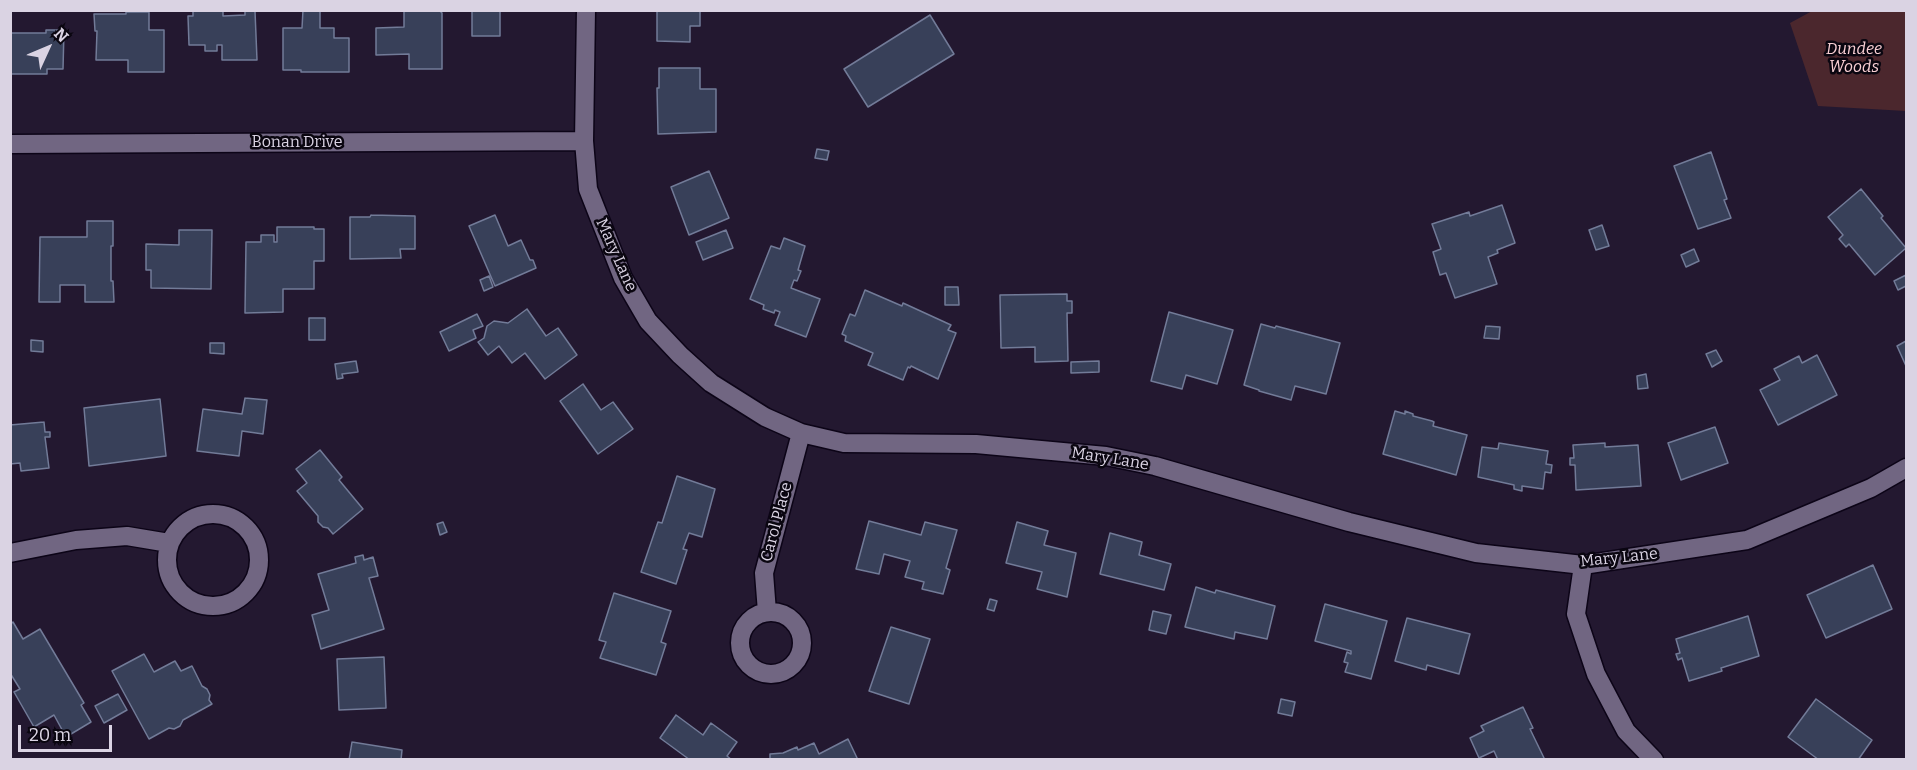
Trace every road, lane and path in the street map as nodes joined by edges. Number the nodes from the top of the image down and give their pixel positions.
1 (586, 10) edge
2 (584, 141) junction
3 (10, 144) edge
4 (801, 433) junction
5 (1906, 468) edge
6 (169, 543) junction
7 (10, 553) edge
8 (1583, 565) junction
9 (767, 612) dead end
10 (1654, 759) edge

1 - 2 street, Mary Lane
2 - 3 street, Bonan Drive
2 - 4 street, Mary Lane
4 - 8 street, Mary Lane
4 - 9 street, Carol Place
5 - 8 street, Mary Lane
6 - 6 street
6 - 7 street
8 - 10 street

